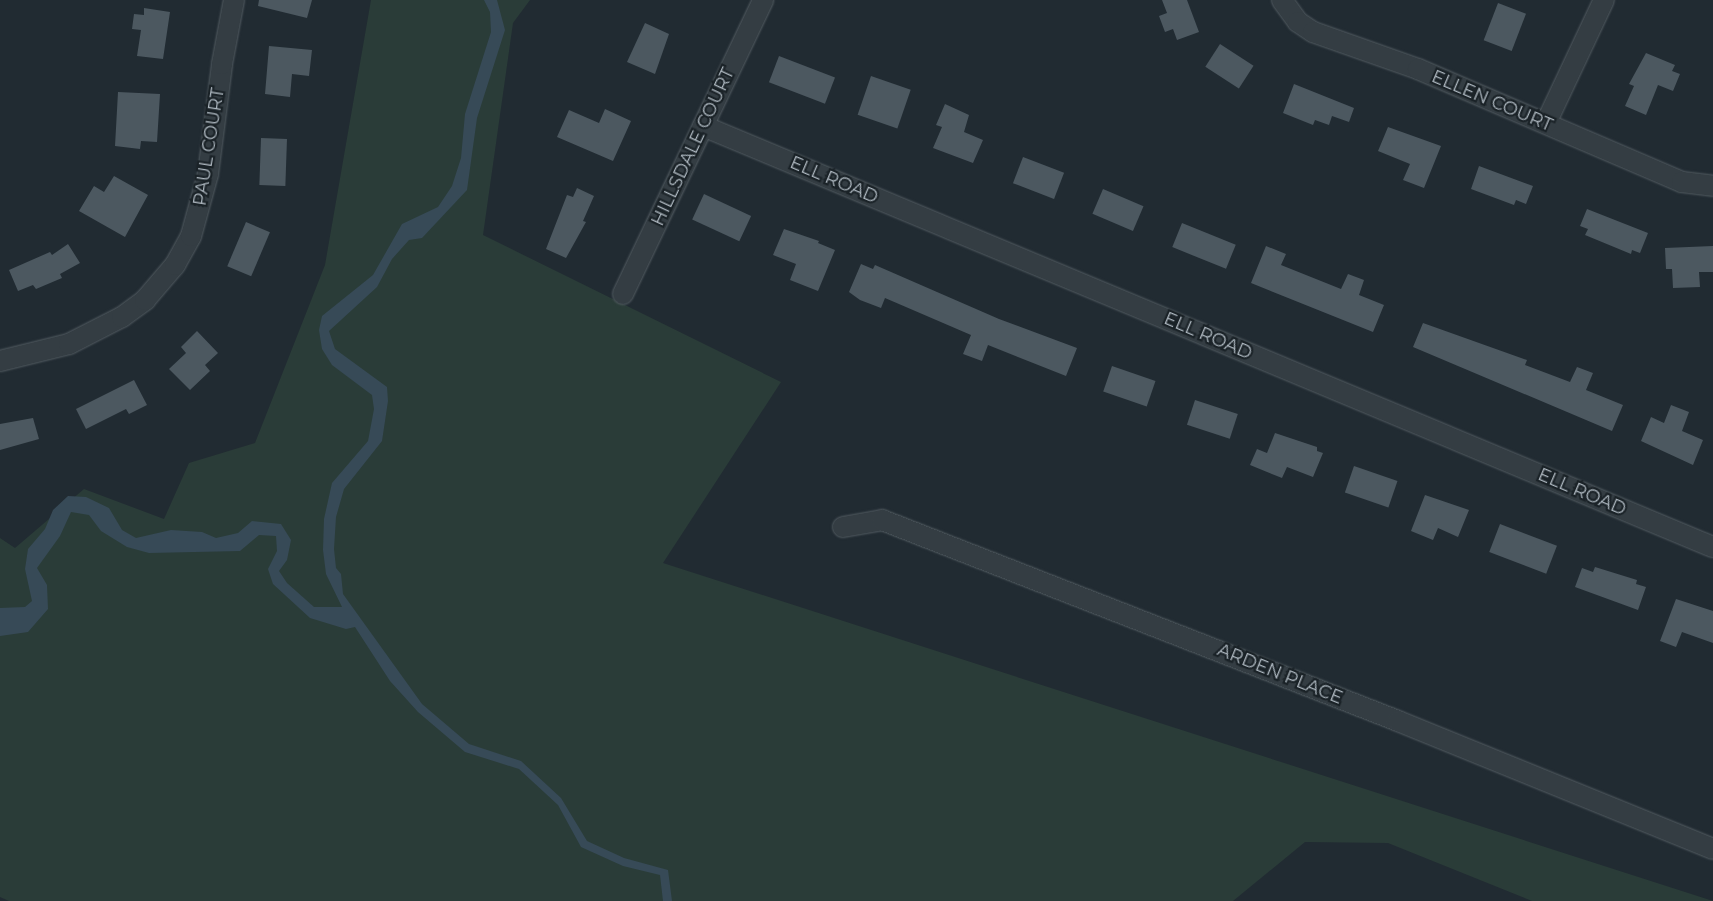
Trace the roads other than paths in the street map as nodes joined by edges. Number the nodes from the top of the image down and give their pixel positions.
1 (234, 0) edge
2 (762, 0) edge
3 (1282, 0) edge
4 (1604, 0) edge
5 (1546, 123) junction
6 (703, 126) junction
7 (1713, 186) edge
8 (623, 294) dead end
9 (0, 361) edge
10 (843, 527) dead end
11 (1713, 547) edge
12 (1713, 849) edge

1 - 9 street, PAUL COURT
2 - 6 street, HILLSDALE COURT
3 - 5 street, ELLEN COURT
4 - 5 street
5 - 7 street, ELLEN COURT
6 - 8 street, HILLSDALE COURT
6 - 11 street, ELL ROAD
10 - 12 street, ARDEN PLACE

